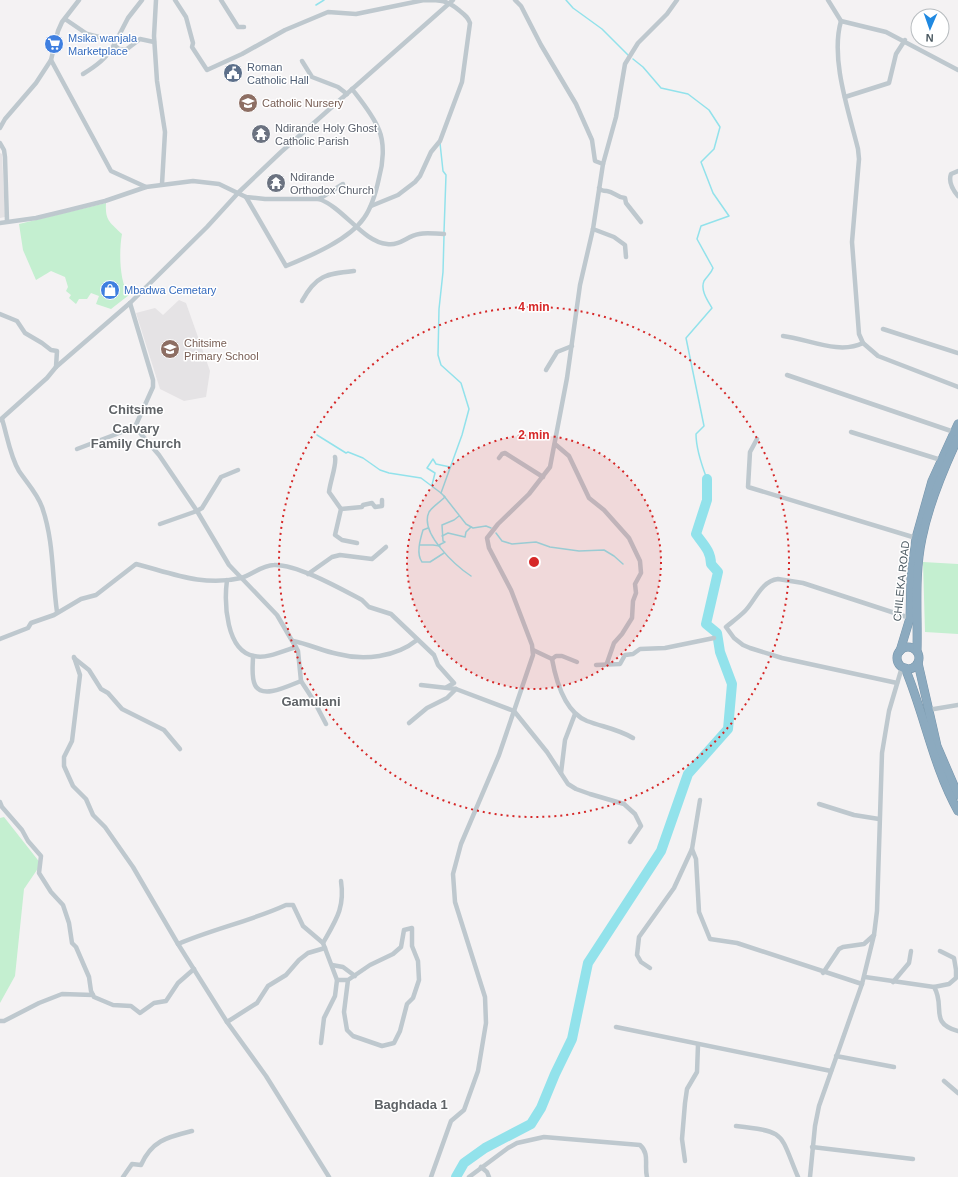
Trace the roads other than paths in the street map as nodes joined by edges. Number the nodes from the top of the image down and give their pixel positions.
1 (79, 0) edge
2 (142, 0) edge
3 (156, 0) edge
4 (175, 0) edge
5 (221, 0) edge
6 (515, 0) edge
7 (677, 0) edge
8 (828, 0) edge
9 (452, 1) edge
10 (65, 18) junction
11 (841, 21) junction
12 (244, 27) dead end
13 (905, 40) junction
14 (154, 42) junction
15 (114, 43) junction
16 (51, 60) junction
17 (302, 61) dead end
18 (958, 70) edge
19 (83, 74) dead end
20 (352, 89) junction
21 (347, 94) junction
22 (845, 97) junction
23 (0, 128) edge
24 (0, 143) edge
25 (603, 164) junction
26 (958, 171) edge
27 (162, 184) junction
28 (342, 184) dead end
29 (146, 187) junction
30 (599, 188) junction
31 (239, 192) junction
32 (246, 196) junction
33 (958, 196) edge
34 (319, 199) junction
35 (371, 206) junction
36 (7, 222) junction
37 (641, 222) dead end
38 (0, 223) edge
39 (357, 227) junction
40 (593, 229) junction
41 (444, 234) dead end
42 (626, 257) dead end
43 (354, 271) dead end
44 (302, 301) dead end
45 (130, 303) junction
46 (0, 314) edge
47 (883, 329) dead end
48 (783, 336) dead end
49 (863, 343) junction
50 (572, 346) junction
51 (958, 353) edge
52 (56, 367) junction
53 (546, 370) dead end
54 (787, 375) dead end
55 (958, 387) edge
56 (1, 420) edge
57 (958, 424) edge
58 (134, 427) junction
59 (851, 432) dead end
60 (956, 435) edge
61 (758, 439) dead end
62 (555, 444) junction
63 (77, 449) dead end
64 (335, 457) dead end
65 (499, 458) dead end
66 (941, 460) junction
67 (238, 470) dead end
68 (543, 477) junction
69 (382, 500) dead end
70 (341, 509) junction
71 (198, 511) junction
72 (160, 524) dead end
73 (916, 538) junction
74 (357, 543) dead end
75 (386, 548) dead end
76 (308, 574) junction
77 (242, 578) junction
78 (227, 580) junction
79 (57, 612) junction
80 (910, 618) junction
81 (714, 638) dead end
82 (0, 639) edge
83 (417, 640) junction
84 (293, 641) junction
85 (296, 647) junction
86 (534, 650) junction
87 (900, 651) junction
88 (917, 651) junction
89 (253, 656) junction
90 (552, 659) junction
91 (577, 662) dead end
92 (606, 663) junction
93 (918, 663) junction
94 (596, 664) dead end
95 (904, 668) junction
96 (301, 682) junction
97 (897, 683) junction
98 (422, 685) dead end
99 (447, 687) junction
100 (456, 689) junction
101 (958, 705) edge
102 (928, 710) junction
103 (514, 711) junction
104 (575, 714) junction
105 (409, 723) dead end
106 (326, 724) dead end
107 (633, 738) dead end
108 (180, 749) dead end
109 (561, 773) junction
110 (958, 795) edge
111 (700, 800) dead end
112 (0, 802) edge
113 (819, 804) dead end
114 (958, 811) edge
115 (879, 819) junction
116 (630, 842) dead end
117 (692, 849) junction
118 (341, 881) dead end
119 (874, 935) junction
120 (178, 944) junction
121 (324, 946) junction
122 (911, 951) dead end
123 (940, 951) dead end
124 (332, 964) junction
125 (650, 968) dead end
126 (194, 969) junction
127 (823, 973) junction
128 (355, 976) junction
129 (864, 977) junction
130 (337, 980) junction
131 (348, 980) junction
132 (892, 982) junction
133 (862, 984) junction
134 (934, 986) junction
135 (93, 995) junction
136 (0, 1021) edge
137 (227, 1022) junction
138 (616, 1027) dead end
139 (958, 1030) edge
140 (321, 1043) dead end
141 (698, 1045) junction
142 (836, 1056) junction
143 (894, 1067) dead end
144 (831, 1071) junction
145 (944, 1081) dead end
146 (958, 1093) edge
147 (736, 1126) dead end
148 (192, 1131) dead end
149 (812, 1147) junction
150 (913, 1159) dead end
151 (685, 1161) dead end
152 (481, 1167) junction
153 (123, 1177) edge
154 (329, 1177) edge
155 (431, 1177) edge
156 (469, 1177) edge
157 (488, 1177) edge
158 (647, 1177) edge
159 (798, 1177) edge
160 (810, 1177) edge

1 - 10 street
2 - 15 street
3 - 14 street
4 - 9 street
5 - 12 street
6 - 25 street
7 - 25 street
8 - 11 street
9 - 20 street
9 - 35 street
10 - 15 street
10 - 16 street
11 - 13 street
11 - 22 street
13 - 18 street
13 - 22 street
14 - 15 street
14 - 27 street
15 - 19 street
16 - 23 street
16 - 29 street
17 - 21 street
20 - 21 street
20 - 35 street
21 - 31 street
22 - 49 street
24 - 36 street
25 - 30 street
26 - 33 street
27 - 29 street
27 - 31 street
28 - 34 street
29 - 36 street
30 - 37 street
30 - 40 street
31 - 32 street
31 - 45 street
32 - 34 street
32 - 39 street
34 - 39 street
35 - 39 street
36 - 38 street
39 - 41 street
40 - 42 street
40 - 50 street
43 - 44 street
45 - 52 street
45 - 58 street
46 - 52 street
47 - 51 street
48 - 49 street
49 - 55 street
50 - 53 street
50 - 62 street
52 - 56 street
54 - 60 street
56 - 79 street
57 - 60 highway, CHILEKA ROAD
58 - 63 street
58 - 71 street
59 - 66 street
60 - 66 highway, CHILEKA ROAD
60 - 88 highway, CHILEKA ROAD
61 - 73 street
62 - 68 street
62 - 92 street
64 - 70 street
65 - 68 street
66 - 73 highway, CHILEKA ROAD
67 - 71 street
68 - 86 street
69 - 70 street
70 - 74 street
71 - 72 street
71 - 77 street
73 - 80 highway, CHILEKA ROAD
75 - 76 street
76 - 77 street
76 - 83 street
77 - 78 street
77 - 84 street
78 - 79 street
78 - 89 street
79 - 82 street
80 - 87 highway, CHILEKA ROAD
80 - 97 street
81 - 92 street
83 - 84 street
83 - 99 street
84 - 85 street
85 - 89 street
85 - 96 street
86 - 90 street
86 - 103 street
87 - 88 highway
87 - 95 highway, CHILEKA ROAD
88 - 93 highway, CHILEKA ROAD
89 - 96 street
90 - 91 street
90 - 104 street
92 - 94 street
93 - 95 highway
93 - 102 highway, CHILEKA ROAD
95 - 97 street
95 - 114 highway, CHILEKA ROAD
96 - 106 street
97 - 115 street
98 - 99 street
99 - 100 street
100 - 103 street
100 - 105 street
101 - 102 street
102 - 110 highway, CHILEKA ROAD
103 - 109 street
103 - 155 street
104 - 107 street
104 - 109 street
108 - 120 street
109 - 116 street
111 - 117 street
112 - 135 street
113 - 115 street
115 - 119 street
117 - 125 street
117 - 127 street
118 - 121 street
119 - 127 street
119 - 129 street
120 - 121 street
120 - 126 street
121 - 124 street
121 - 137 street
122 - 132 street
123 - 134 street
124 - 128 street
124 - 130 street
126 - 135 street
126 - 137 street
127 - 133 street
128 - 131 street
128 - 131 street
129 - 132 street
129 - 133 street
130 - 131 street
130 - 140 street
132 - 134 street
133 - 142 street
134 - 139 street
135 - 136 street
137 - 154 street
138 - 141 street
141 - 144 street
141 - 151 street
142 - 143 street
142 - 144 street
144 - 149 street
145 - 146 street
147 - 159 street
148 - 153 street
149 - 150 street
149 - 160 street
152 - 156 street
152 - 157 street
152 - 158 street

